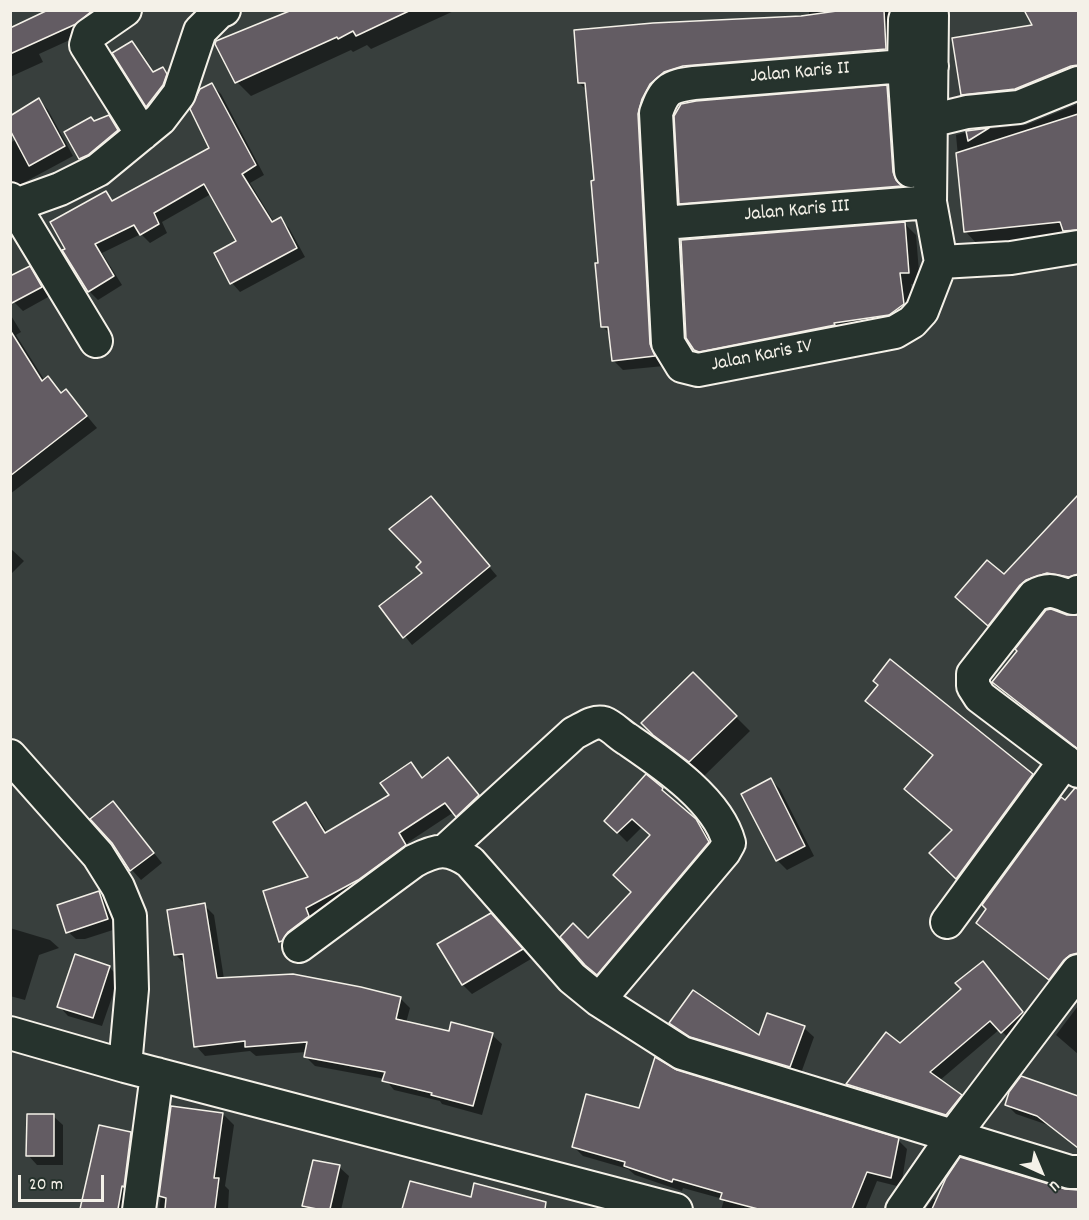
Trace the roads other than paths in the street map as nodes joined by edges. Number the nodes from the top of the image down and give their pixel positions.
1 (125, 10) edge
2 (224, 10) edge
3 (908, 10) edge
4 (930, 10) edge
5 (918, 66) junction
6 (1078, 83) edge
7 (669, 89) joint
8 (930, 121) junction
9 (142, 134) junction
10 (921, 202) junction
11 (12, 204) edge
12 (663, 223) junction
13 (1078, 247) edge
14 (937, 275) junction
15 (96, 341) dead end
16 (1077, 598) edge
17 (10, 756) edge
18 (1072, 766) edge
19 (445, 850) junction
20 (947, 922) dead end
21 (299, 946) dead end
22 (1078, 971) edge
23 (598, 1000) junction
24 (10, 1033) edge
25 (125, 1066) junction
26 (157, 1074) junction
27 (954, 1135) junction
28 (1078, 1172) edge
29 (139, 1209) edge
30 (676, 1209) edge
31 (902, 1209) edge

1 - 9 street
2 - 9 street
3 - 5 street
4 - 5 street
5 - 7 street, Jalan Karis II
5 - 8 street
5 - 10 street
6 - 8 street
7 - 12 street, Jalan Karis IV
8 - 10 street
9 - 11 street
10 - 12 street, Jalan Karis III
10 - 14 street
11 - 15 street
12 - 14 street, Jalan Karis IV
13 - 14 street
16 - 18 street
17 - 25 street
18 - 20 street
19 - 21 street
19 - 23 street
19 - 23 street
22 - 27 street
23 - 27 street
24 - 25 street
25 - 26 street
26 - 29 street
26 - 30 street
27 - 28 street
27 - 31 street

